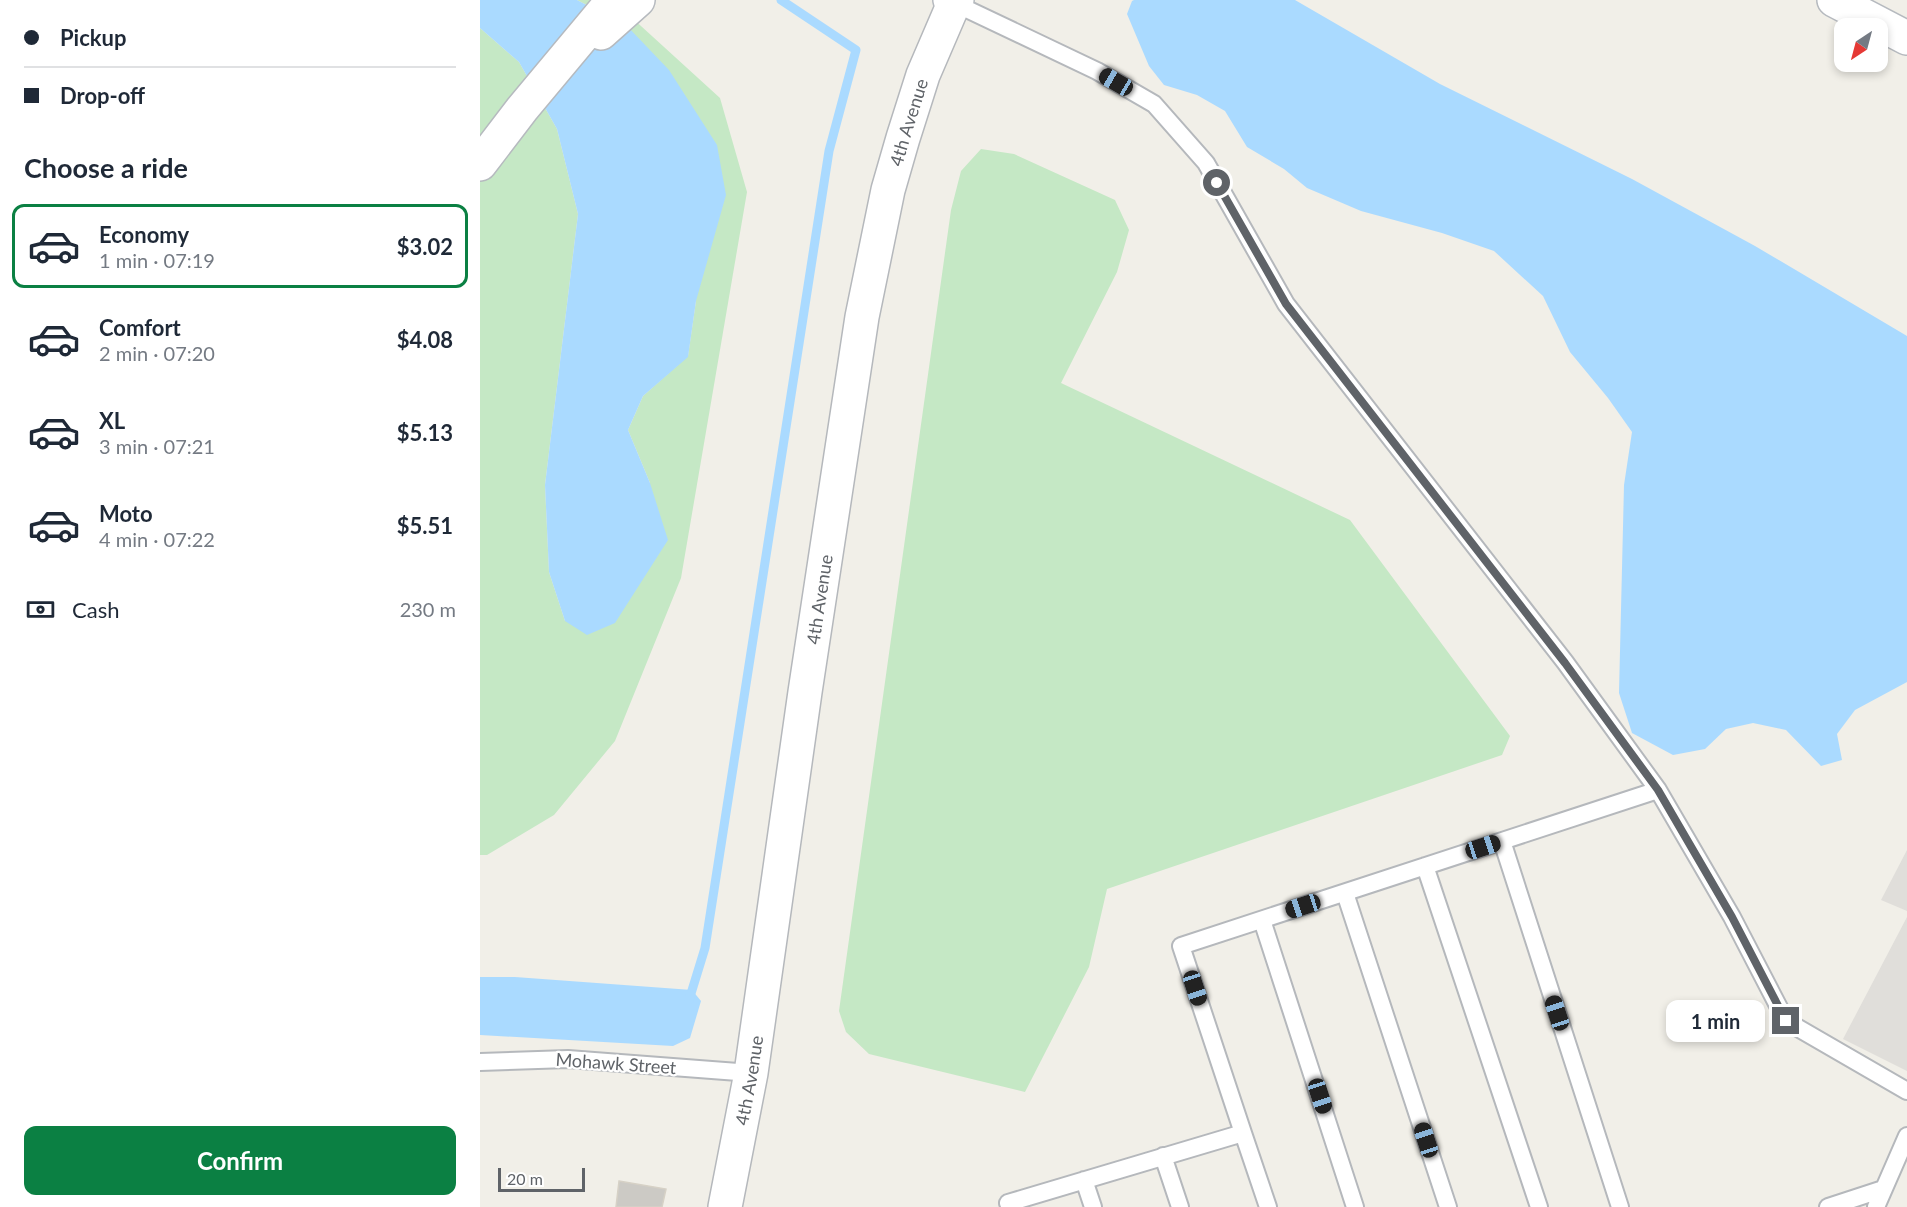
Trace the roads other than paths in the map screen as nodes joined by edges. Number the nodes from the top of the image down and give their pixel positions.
1 (1834, 0) edge
2 (621, 1) edge
3 (954, 1) edge
4 (1907, 38) edge
5 (480, 164) edge
6 (1658, 790) junction
7 (1502, 841) junction
8 (1425, 866) junction
9 (1345, 893) junction
10 (1262, 920) junction
11 (480, 1062) edge
12 (751, 1073) junction
13 (1907, 1091) edge
14 (1243, 1133) junction
15 (1907, 1136) edge
16 (1164, 1156) junction
17 (1084, 1180) junction
18 (1883, 1189) junction
19 (725, 1207) edge
20 (1010, 1207) edge
21 (1093, 1207) edge
22 (1180, 1207) edge
23 (1268, 1207) edge
24 (1355, 1207) edge
25 (1448, 1207) edge
26 (1539, 1207) edge
27 (1620, 1207) edge
28 (1828, 1207) edge
29 (1876, 1207) edge

1 - 4 street
2 - 5 street
3 - 6 lane
3 - 12 street, 4th Avenue
6 - 7 lane
6 - 13 lane
7 - 8 lane
7 - 27 lane
8 - 9 lane
8 - 26 lane
9 - 10 lane
9 - 25 lane
10 - 14 lane
10 - 24 lane
11 - 12 lane, Mohawk Street
12 - 19 street, 4th Avenue
14 - 16 lane
14 - 23 lane
15 - 18 lane
16 - 17 lane
16 - 22 lane
17 - 20 lane
17 - 21 lane
18 - 28 lane
18 - 29 lane

